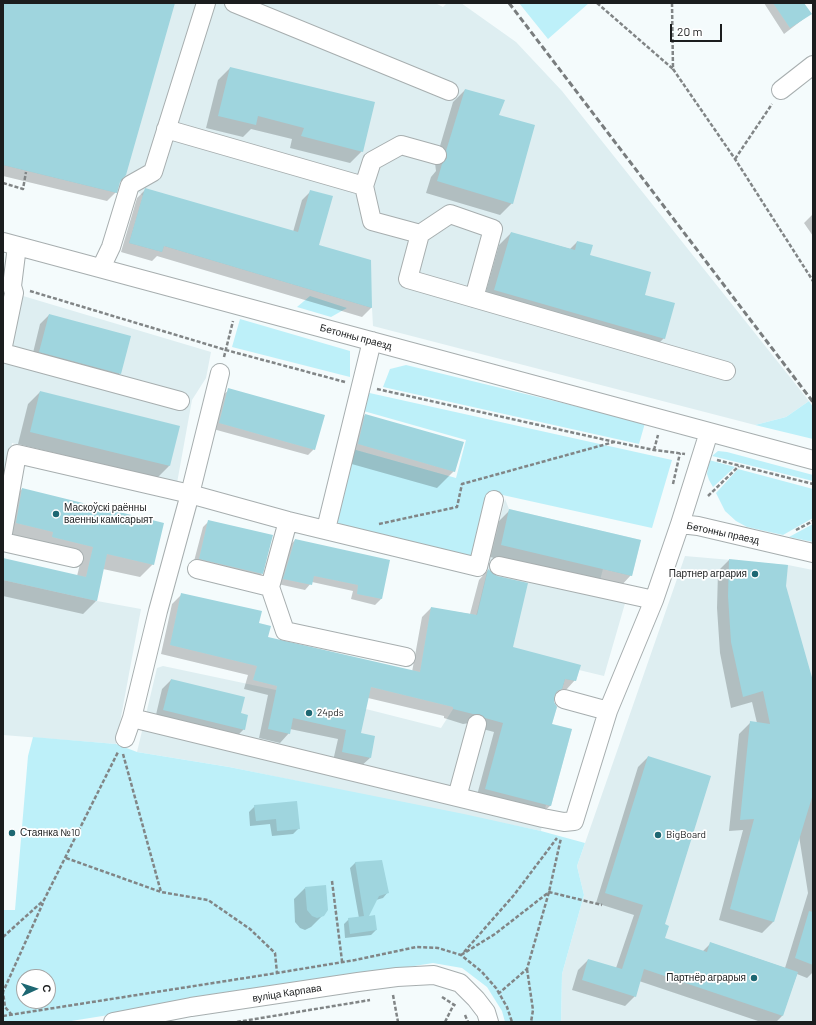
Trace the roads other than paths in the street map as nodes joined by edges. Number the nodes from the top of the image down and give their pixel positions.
1 (206, 3) edge
2 (234, 3) edge
3 (813, 65) edge
4 (781, 90) road end
5 (449, 91) dead end
6 (166, 129) junction
7 (437, 155) dead end
8 (364, 186) junction
9 (420, 234) junction
10 (10, 244) edge
11 (101, 268) junction
12 (474, 298) junction
13 (372, 341) junction
14 (3, 346) edge
15 (3, 353) edge
16 (726, 371) dead end
17 (220, 373) road end
18 (180, 401) dead end
19 (709, 432) junction
20 (813, 460) edge
21 (190, 494) junction
22 (494, 500) dead end
23 (288, 521) junction
24 (680, 524) junction
25 (326, 529) junction
26 (3, 533) edge
27 (3, 542) edge
28 (813, 553) edge
29 (74, 558) dead end
30 (499, 566) dead end
31 (197, 569) dead end
32 (270, 587) junction
33 (654, 600) junction
34 (406, 658) dead end
35 (564, 699) dead end
36 (608, 711) junction
37 (132, 718) junction
38 (477, 724) dead end
39 (126, 738) dead end
40 (457, 797) junction
41 (112, 1022) edge
42 (489, 1022) edge

1 - 6 street
2 - 5 street
3 - 4 street
6 - 8 street
6 - 11 street
7 - 8 street
8 - 9 street
9 - 12 street
9 - 12 street
10 - 11 street, Бетонны праезд
10 - 14 street
11 - 13 street, Бетонны праезд
12 - 16 street
13 - 19 street, Бетонны праезд
13 - 25 street
15 - 18 street
17 - 21 street
19 - 20 street, Бетонны праезд
19 - 24 street, Бетонны праезд
21 - 23 street
21 - 26 street
21 - 37 street
22 - 25 street
23 - 25 street
23 - 32 street
24 - 28 street, Бетонны праезд
24 - 33 street
27 - 29 street
30 - 33 street
31 - 32 street
32 - 34 street
33 - 36 street
35 - 36 street
36 - 40 street
37 - 39 street
37 - 40 street
38 - 40 street
41 - 42 street, вуліца Карпава

